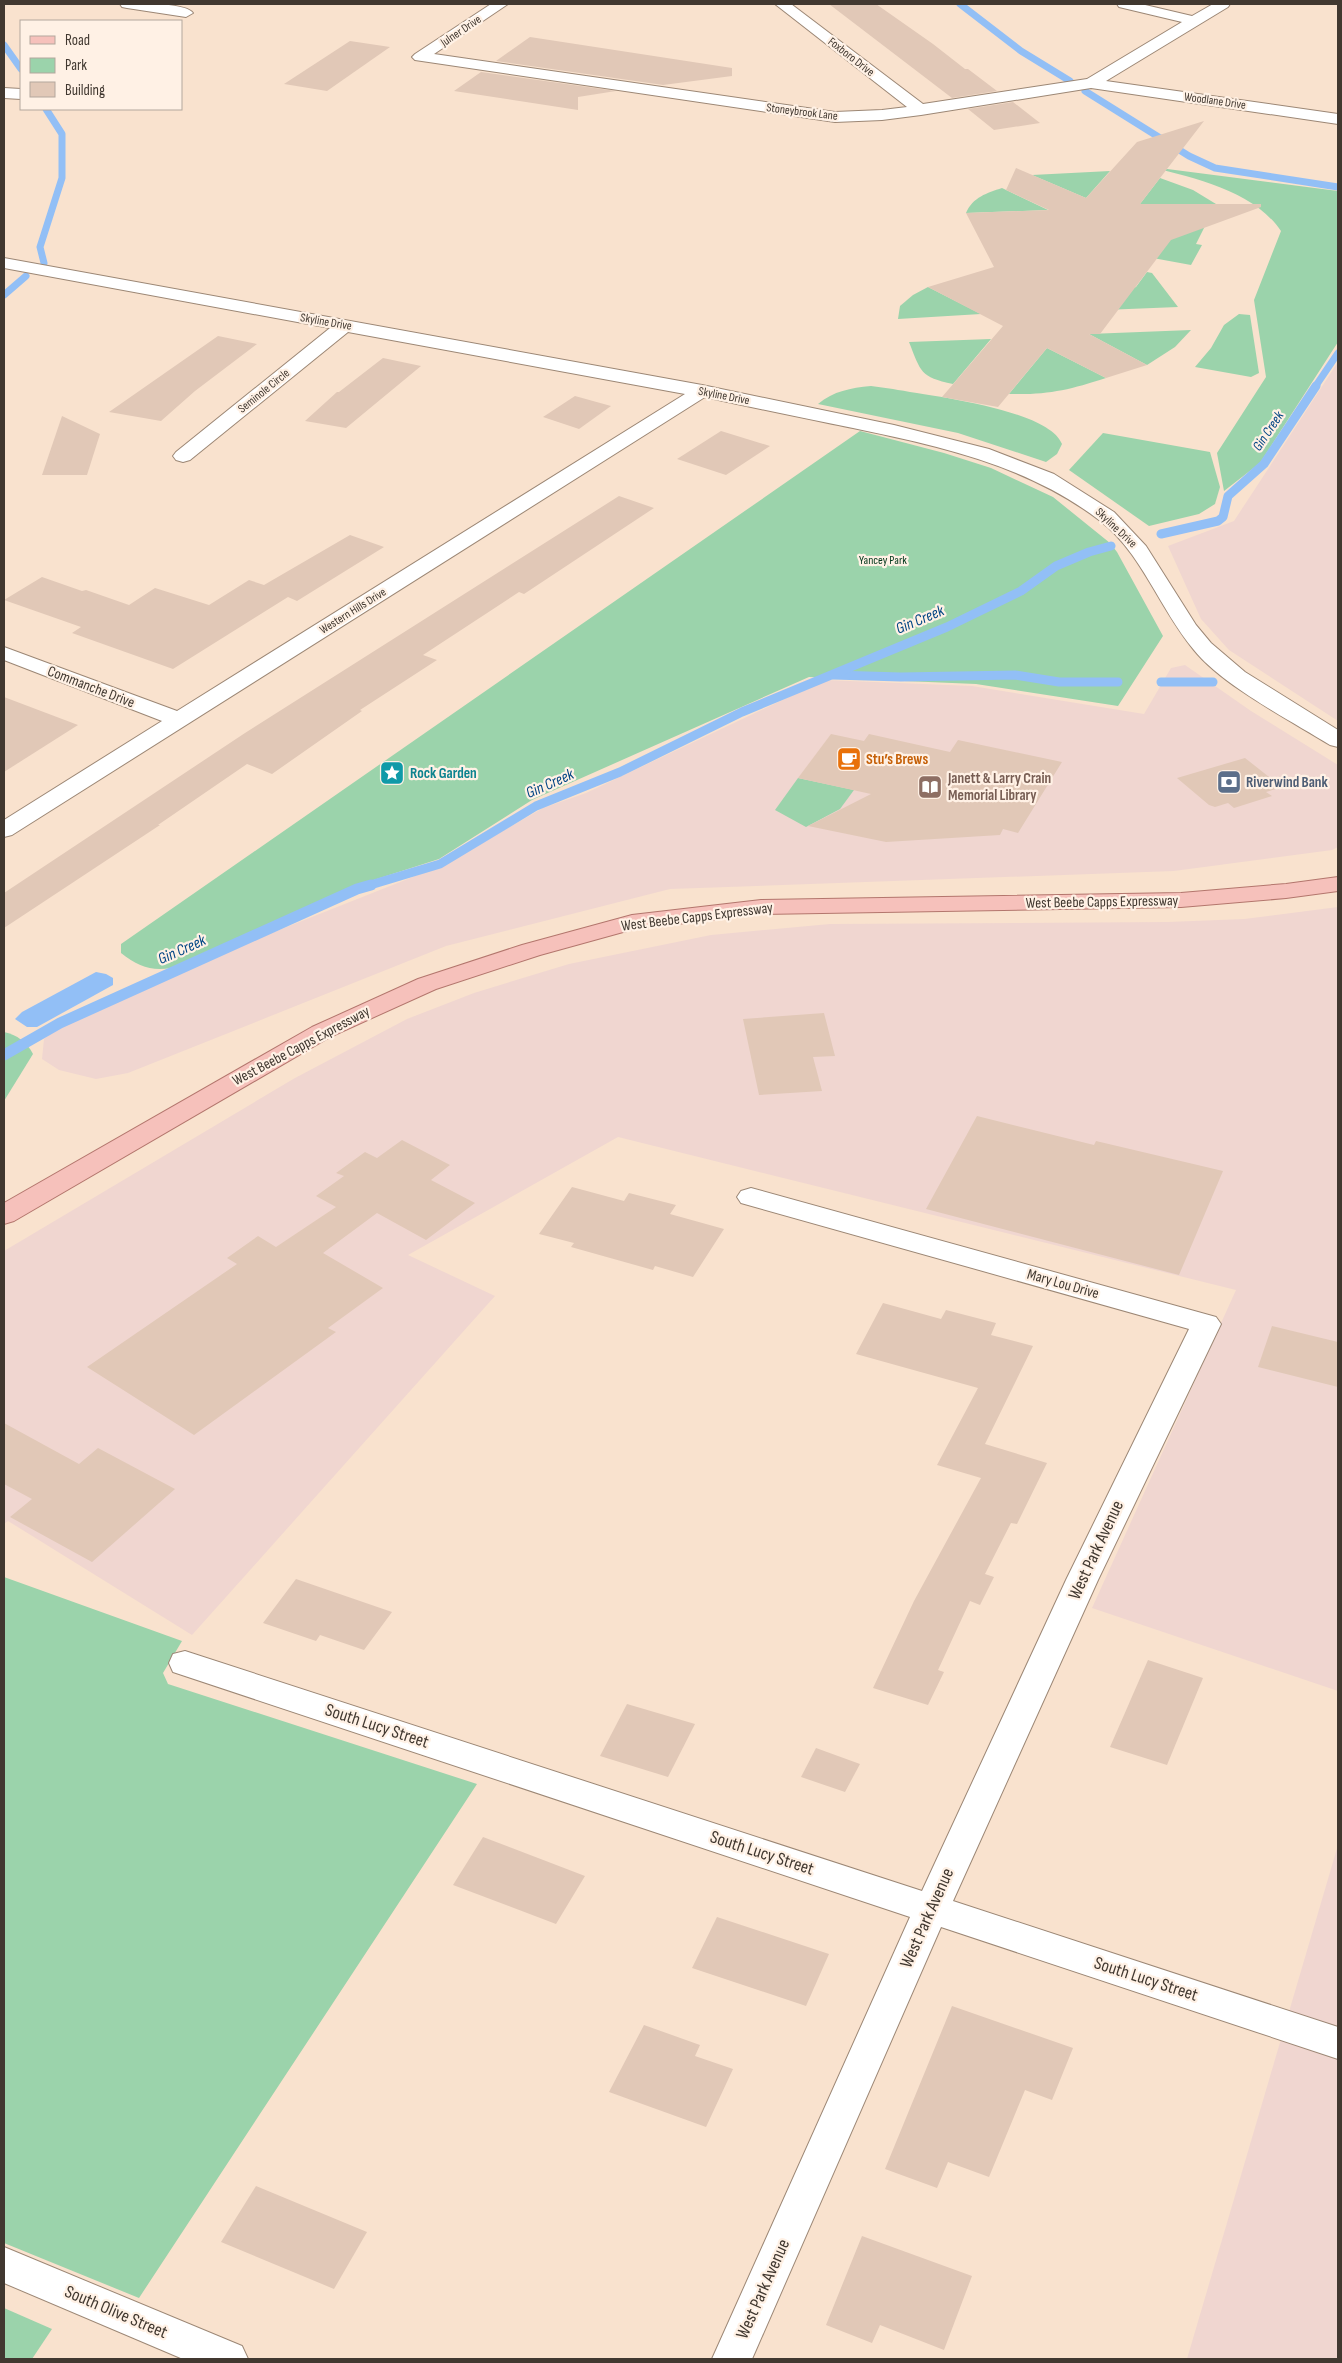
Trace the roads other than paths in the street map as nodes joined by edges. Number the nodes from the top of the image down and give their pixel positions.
1 (127, 4) edge
2 (202, 4) edge
3 (501, 4) edge
4 (782, 4) edge
5 (1124, 4) edge
6 (1223, 4) edge
7 (186, 13) junction
8 (175, 20) edge
9 (1194, 21) junction
10 (420, 57) joint
11 (1091, 84) junction
12 (4, 93) edge
13 (20, 94) edge
14 (920, 110) junction
15 (1338, 119) edge
16 (4, 263) edge
17 (345, 326) junction
18 (702, 391) junction
19 (183, 456) dead end
20 (4, 653) edge
21 (179, 720) junction
22 (1338, 740) edge
23 (4, 830) edge
24 (1338, 884) edge
25 (751, 1196) dead end
26 (4, 1216) edge
27 (1128, 1480) joint
28 (185, 1663) dead end
29 (931, 1909) junction
30 (1338, 2042) edge
31 (4, 2265) edge
32 (228, 2359) edge
33 (732, 2359) edge

1 - 7 street
2 - 7 street
3 - 10 street, Julner Drive
4 - 14 street, Foxboro Drive
5 - 9 street
6 - 9 street, Stoneybrook Lane
7 - 8 street
9 - 11 street, Stoneybrook Lane
10 - 14 street, Stoneybrook Lane
11 - 14 street, Stoneybrook Lane
11 - 15 street, Woodlane Drive
12 - 13 street
16 - 17 street, Skyline Drive
17 - 18 street, Skyline Drive
17 - 19 street, Seminole Circle
18 - 21 street, Western Hills Drive
18 - 22 street, Skyline Drive
20 - 21 street, Commanche Drive
21 - 23 street, Western Hills Drive
24 - 26 main road, West Beebe Capps Expressway
25 - 27 street, Mary Lou Drive
27 - 29 street, West Park Avenue
28 - 29 street, South Lucy Street
29 - 30 street, South Lucy Street
29 - 33 street, West Park Avenue
31 - 32 street, South Olive Street

